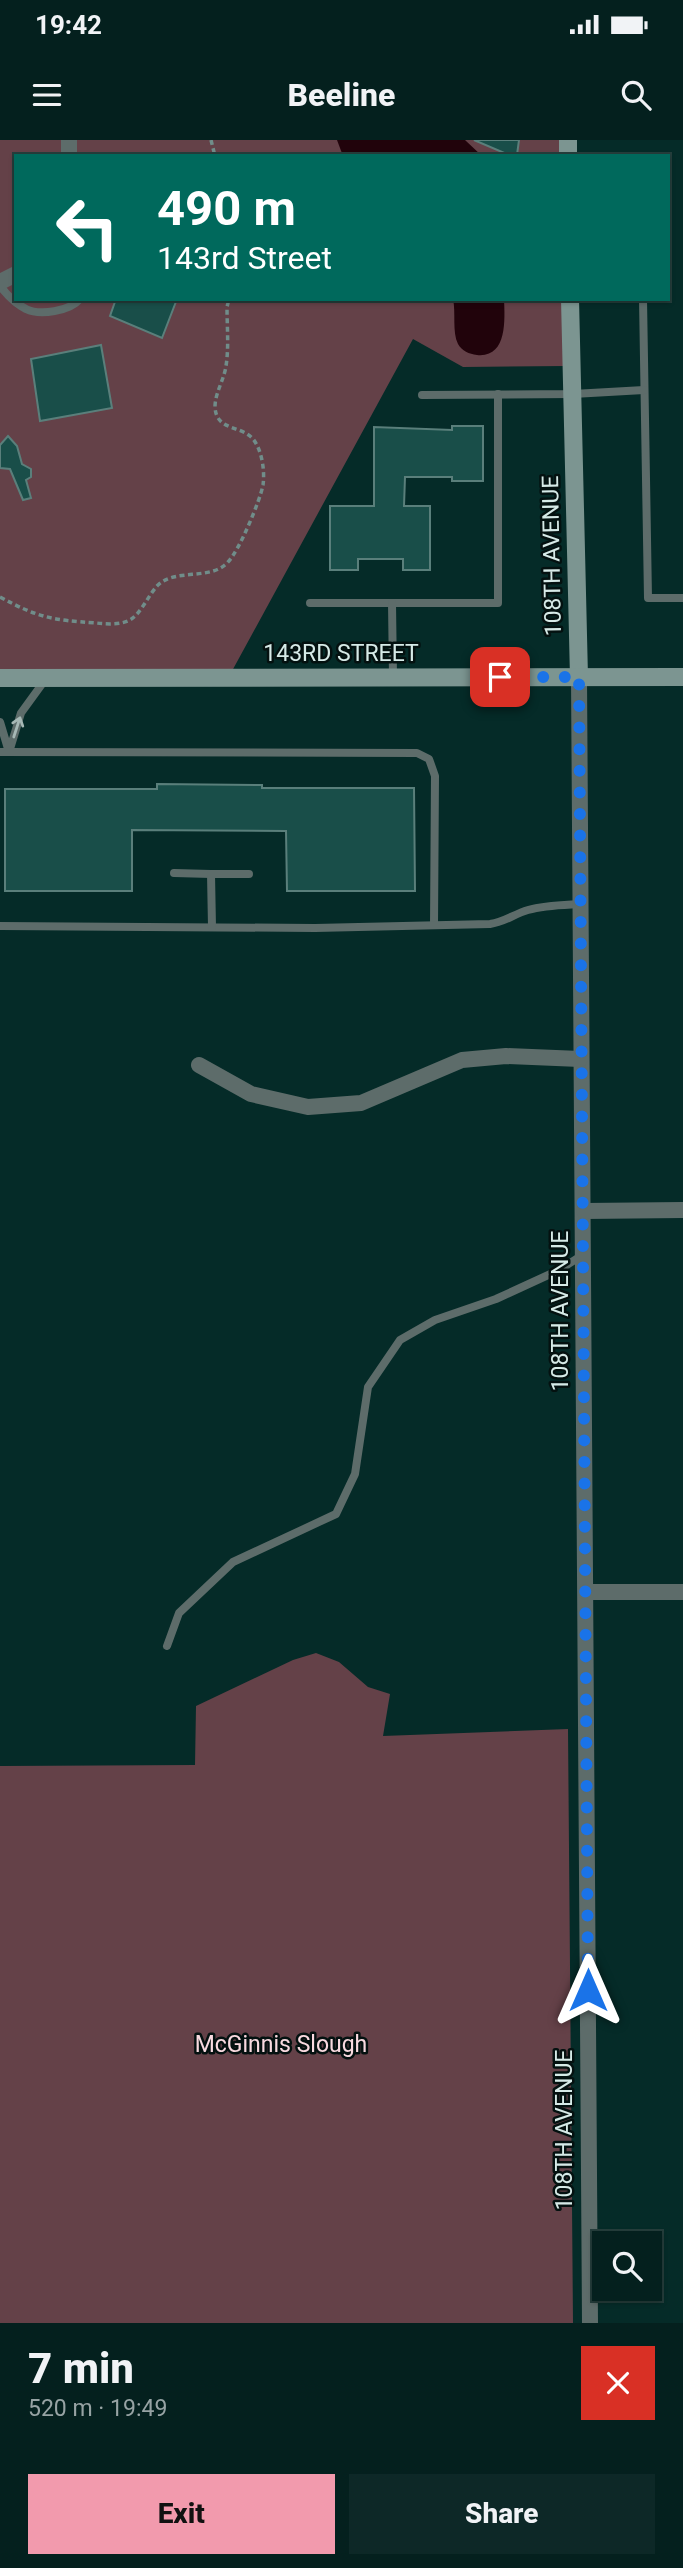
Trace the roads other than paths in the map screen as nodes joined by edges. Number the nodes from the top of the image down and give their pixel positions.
1 (0, 284) edge
2 (78, 301) edge
3 (570, 301) edge
4 (643, 301) edge
5 (644, 390) junction
6 (498, 394) junction
7 (573, 394) junction
8 (422, 395) dead end
9 (683, 598) edge
10 (310, 603) dead end
11 (392, 603) junction
12 (393, 677) junction
13 (579, 677) junction
14 (683, 677) edge
15 (0, 678) edge
16 (47, 678) junction
17 (0, 722) edge
18 (5, 752) edge
19 (174, 873) dead end
20 (211, 874) junction
21 (249, 874) dead end
22 (580, 904) junction
23 (433, 925) junction
24 (0, 926) edge
25 (212, 927) junction
26 (580, 1059) junction
27 (199, 1065) dead end
28 (683, 1210) edge
29 (583, 1211) junction
30 (584, 1254) junction
31 (586, 1592) junction
32 (683, 1592) edge
33 (167, 1646) dead end
34 (590, 2323) edge

1 - 2 lane
3 - 7 main road, 108TH AVENUE
4 - 5 lane
5 - 7 lane
5 - 9 lane
6 - 7 lane
6 - 8 lane
6 - 11 lane
7 - 13 main road, 108TH AVENUE
10 - 11 lane
11 - 12 lane
12 - 13 main road, 143RD STREET
12 - 16 main road, 143RD STREET
13 - 14 main road, 143RD STREET
13 - 22 street, 108TH AVENUE
15 - 16 main road, 143RD STREET
18 -> 16 lane
17 - 18 lane
18 - 23 lane
19 - 20 lane
20 - 21 lane
20 - 25 lane
22 - 23 lane
22 - 26 street, 108TH AVENUE
23 - 25 lane
24 - 25 lane
26 - 27 street
26 - 29 street, 108TH AVENUE
28 - 29 street
29 - 30 street, 108TH AVENUE
30 - 31 street, 108TH AVENUE
30 - 33 lane
31 - 32 street
31 - 34 street, 108TH AVENUE

